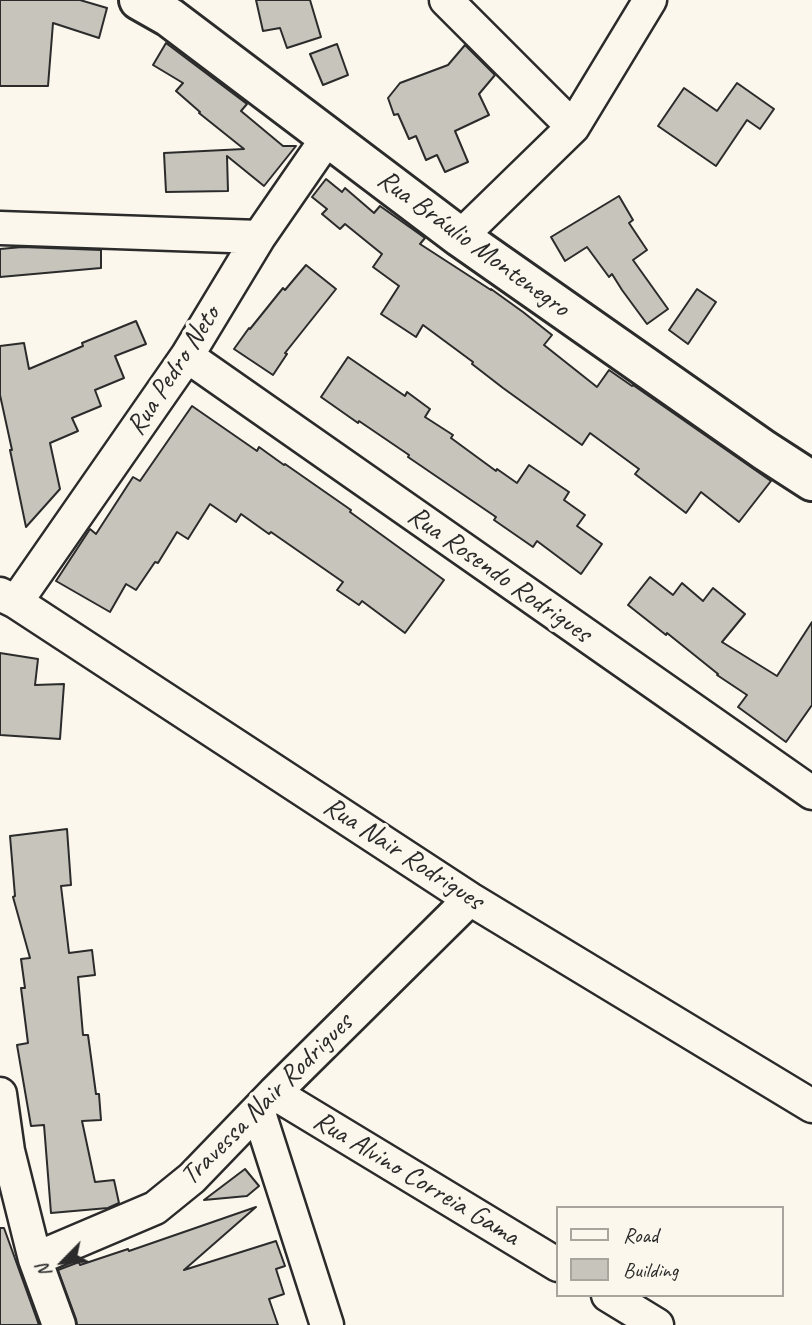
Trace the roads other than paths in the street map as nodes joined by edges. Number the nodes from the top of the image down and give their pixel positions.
1 (139, 0) edge
2 (446, 0) edge
3 (650, 0) edge
4 (573, 127) junction
5 (328, 137) junction
6 (0, 228) edge
7 (259, 237) junction
8 (460, 237) junction
9 (187, 356) junction
10 (812, 481) edge
11 (8, 598) edge
12 (809, 783) edge
13 (470, 899) junction
14 (0, 1094) edge
15 (266, 1102) junction
16 (812, 1106) edge
17 (4, 1151) edge
18 (36, 1259) junction
19 (556, 1264) edge
20 (611, 1297) edge
21 (58, 1325) edge
22 (327, 1325) edge
23 (657, 1325) edge

1 - 5 street, Rua Bráulio Montenegro
2 - 4 street
3 - 4 street
4 - 8 street
5 - 7 street, Rua Pedro Neto
5 - 8 street, Rua Bráulio Montenegro
6 - 7 street
7 - 9 street, Rua Pedro Neto
8 - 10 street, Rua Bráulio Montenegro
9 - 11 street, Rua Pedro Neto
9 - 12 street, Rua Rosendo Rodrigues
11 - 13 street, Rua Nair Rodrigues
13 - 15 street, Travessa Nair Rodrigues
13 - 16 street, Rua Nair Rodrigues
14 - 17 street
15 - 18 street, Travessa Nair Rodrigues
15 - 19 street, Rua Alvino Correia Gama
15 - 22 street
17 - 18 street
18 - 21 street
20 - 23 street

